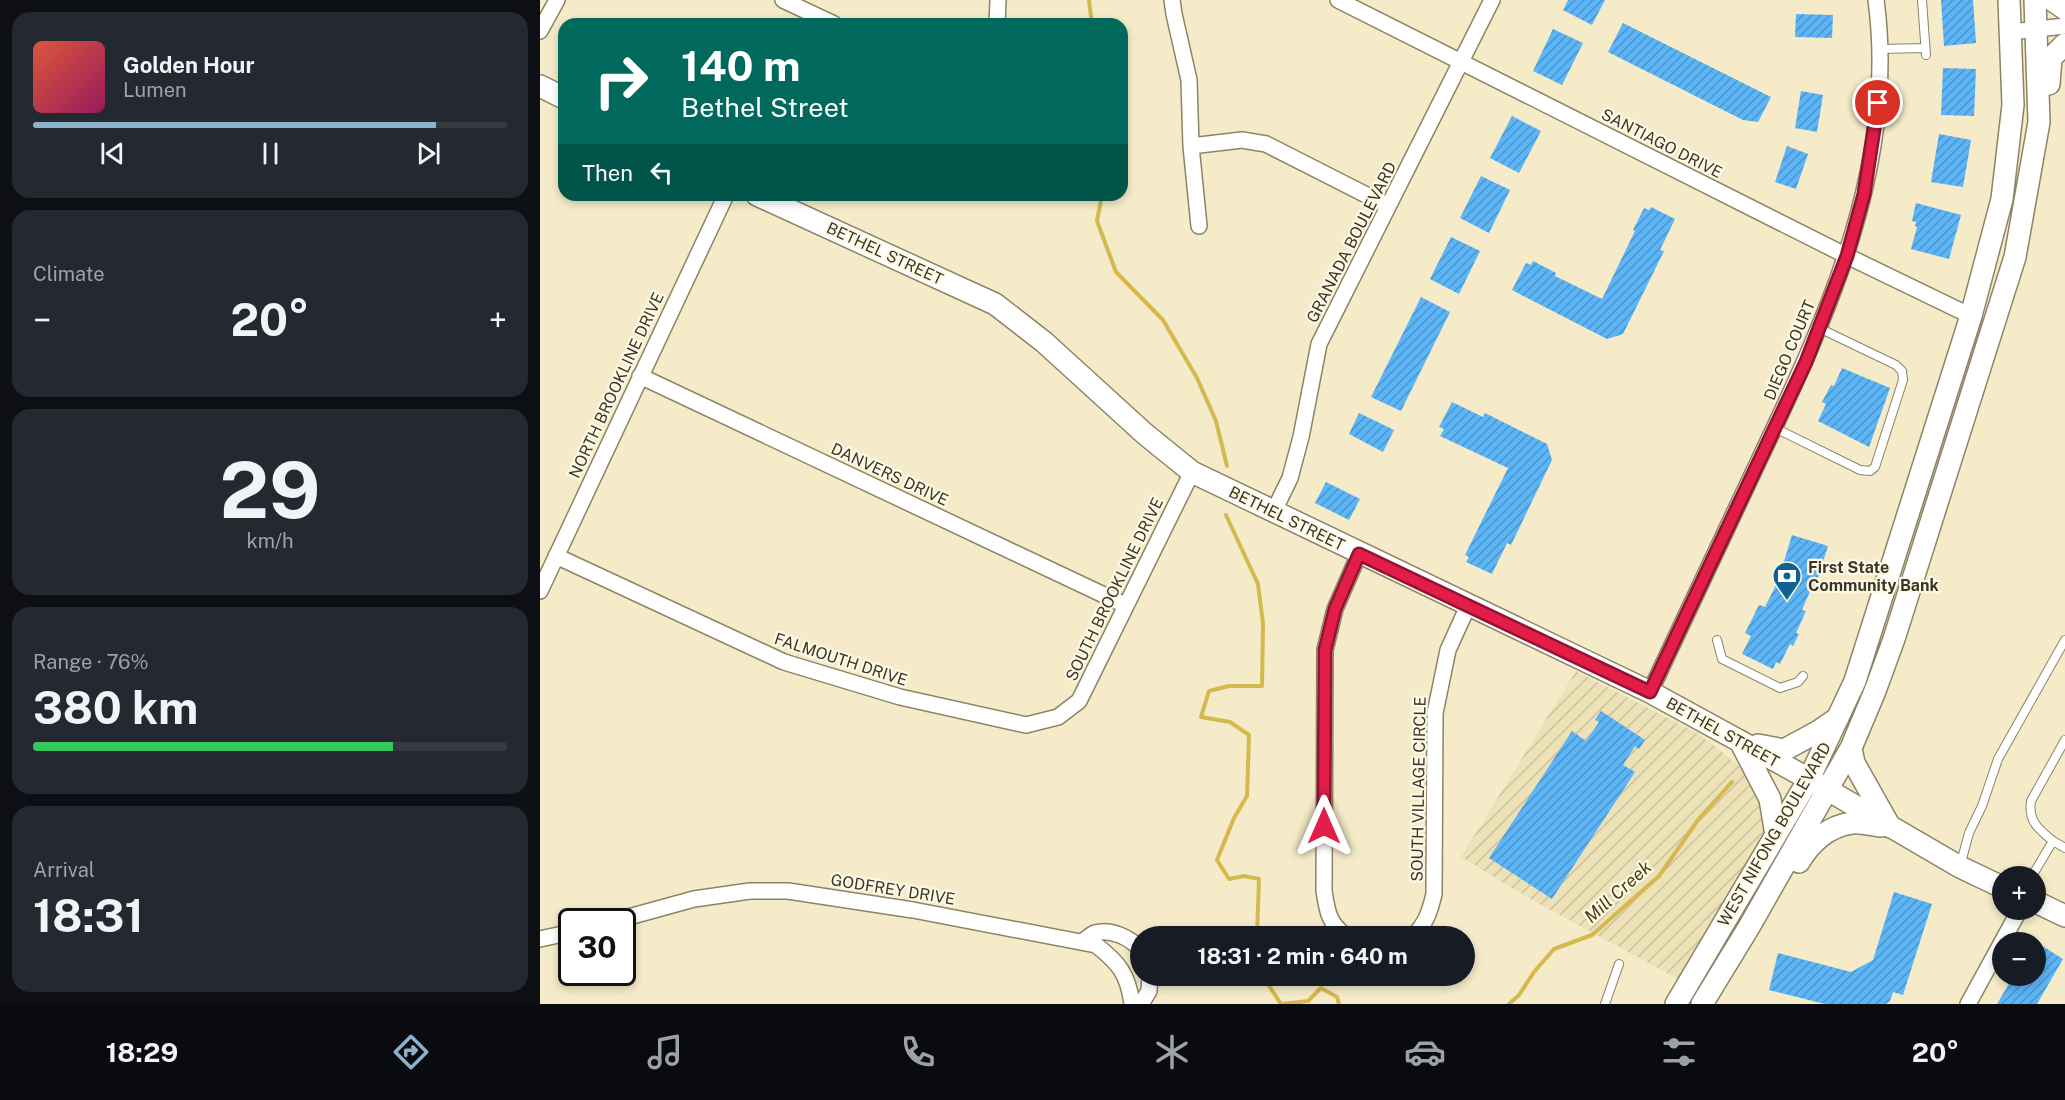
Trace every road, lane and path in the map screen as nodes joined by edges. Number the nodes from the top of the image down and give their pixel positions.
1 (557, 0) edge
2 (783, 0) edge
3 (998, 0) edge
4 (1172, 0) edge
5 (1338, 0) edge
6 (1492, 0) edge
7 (1876, 0) edge
8 (1922, 0) edge
9 (2009, 0) edge
10 (2035, 0) edge
11 (2052, 0) edge
12 (2065, 9) edge
13 (821, 18) edge
14 (997, 18) edge
15 (2065, 26) edge
16 (2037, 29) junction
17 (540, 31) edge
18 (2011, 32) junction
19 (2065, 44) edge
20 (1879, 49) junction
21 (1461, 62) junction
22 (540, 86) edge
23 (558, 95) edge
24 (2039, 122) junction
25 (1191, 146) junction
26 (2002, 199) junction
27 (723, 201) edge
28 (770, 201) edge
29 (1388, 206) junction
30 (1199, 226) dead end
31 (1847, 256) junction
32 (1971, 316) junction
33 (1996, 317) junction
34 (1819, 328) junction
35 (640, 376) junction
36 (1775, 428) junction
37 (1952, 456) junction
38 (1192, 472) junction
39 (1274, 511) junction
40 (1359, 554) junction
41 (556, 556) junction
42 (540, 591) edge
43 (1125, 605) junction
44 (1468, 606) junction
45 (1717, 640) dead end
46 (2065, 640) edge
47 (1803, 676) dead end
48 (1650, 692) junction
49 (1839, 718) junction
50 (1026, 725) joint
51 (2065, 740) edge
52 (1740, 741) junction
53 (1851, 748) junction
54 (1809, 779) junction
55 (1827, 790) junction
56 (1890, 827) junction
57 (1776, 835) junction
58 (2053, 841) junction
59 (2065, 848) edge
60 (2038, 866) edge
61 (1960, 867) junction
62 (1992, 882) edge
63 (2046, 907) edge
64 (636, 915) edge
65 (2065, 916) edge
66 (2014, 920) edge
67 (1333, 926) edge
68 (1423, 926) edge
69 (1749, 927) junction
70 (558, 935) edge
71 (540, 939) edge
72 (1130, 940) edge
73 (1083, 941) junction
74 (1619, 964) dead end
75 (1149, 986) edge
76 (1132, 1004) edge
77 (1141, 1004) edge
78 (1605, 1004) edge
79 (1676, 1004) edge
80 (1702, 1004) edge
81 (1968, 1004) edge

1 - 17 street
2 - 13 street
3 - 14 street
4 - 25 street
5 - 21 street, SANTIAGO DRIVE
6 - 21 street, GRANADA BOULEVARD
7 - 20 street, DIEGO COURT
8 - 20 lane
9 - 18 main road
10 - 16 main road
11 - 12 main road
15 - 16 street
16 - 18 street
16 - 24 main road
18 - 26 main road
19 - 24 main road
20 - 31 street, DIEGO COURT
21 - 29 street, GRANADA BOULEVARD
21 - 31 street, SANTIAGO DRIVE
22 - 23 main road
24 - 33 main road, WEST NIFONG BOULEVARD
25 - 29 street
25 - 30 street
26 - 32 main road, WEST NIFONG BOULEVARD
26 - 33 main road
27 - 35 street, NORTH BROOKLINE DRIVE
28 - 38 main road, BETHEL STREET
29 - 39 street, GRANADA BOULEVARD
31 - 32 street, SANTIAGO DRIVE
31 - 34 street, DIEGO COURT
32 - 37 main road
32 - 49 main road, WEST NIFONG BOULEVARD
33 - 37 main road, WEST NIFONG BOULEVARD
34 - 36 street, DIEGO COURT
34 - 36 lane
35 - 41 street, NORTH BROOKLINE DRIVE
35 - 43 street, DANVERS DRIVE
36 - 48 street, DIEGO COURT
37 - 53 main road, WEST NIFONG BOULEVARD
38 - 39 main road, BETHEL STREET
38 - 43 street, SOUTH BROOKLINE DRIVE
39 - 40 main road, BETHEL STREET
40 - 44 main road, BETHEL STREET
40 - 67 street
41 - 42 street, NORTH BROOKLINE DRIVE
41 - 50 street, FALMOUTH DRIVE
43 - 50 street, SOUTH BROOKLINE DRIVE
44 - 48 main road, BETHEL STREET
44 - 68 street, SOUTH VILLAGE CIRCLE
45 - 47 lane
46 - 61 lane
48 - 52 main road, BETHEL STREET
49 - 52 main road
49 - 54 main road, WEST NIFONG BOULEVARD
51 - 58 lane
52 - 54 main road, BETHEL STREET
52 - 57 main road
53 - 55 main road, WEST NIFONG BOULEVARD
53 - 56 main road
54 - 55 main road, BETHEL STREET
54 - 57 main road, WEST NIFONG BOULEVARD
55 - 56 main road, BETHEL STREET
55 - 69 main road, WEST NIFONG BOULEVARD
56 - 61 main road, BETHEL STREET
56 - 69 main road
57 - 79 main road, WEST NIFONG BOULEVARD
58 - 59 lane
58 - 60 lane
61 - 62 main road, BETHEL STREET
63 - 65 main road
64 - 73 street, GODFREY DRIVE
66 - 81 street
69 - 80 main road, WEST NIFONG BOULEVARD
70 - 71 street
72 - 73 street
73 - 76 street, GODFREY DRIVE
74 - 78 lane
75 - 77 street

